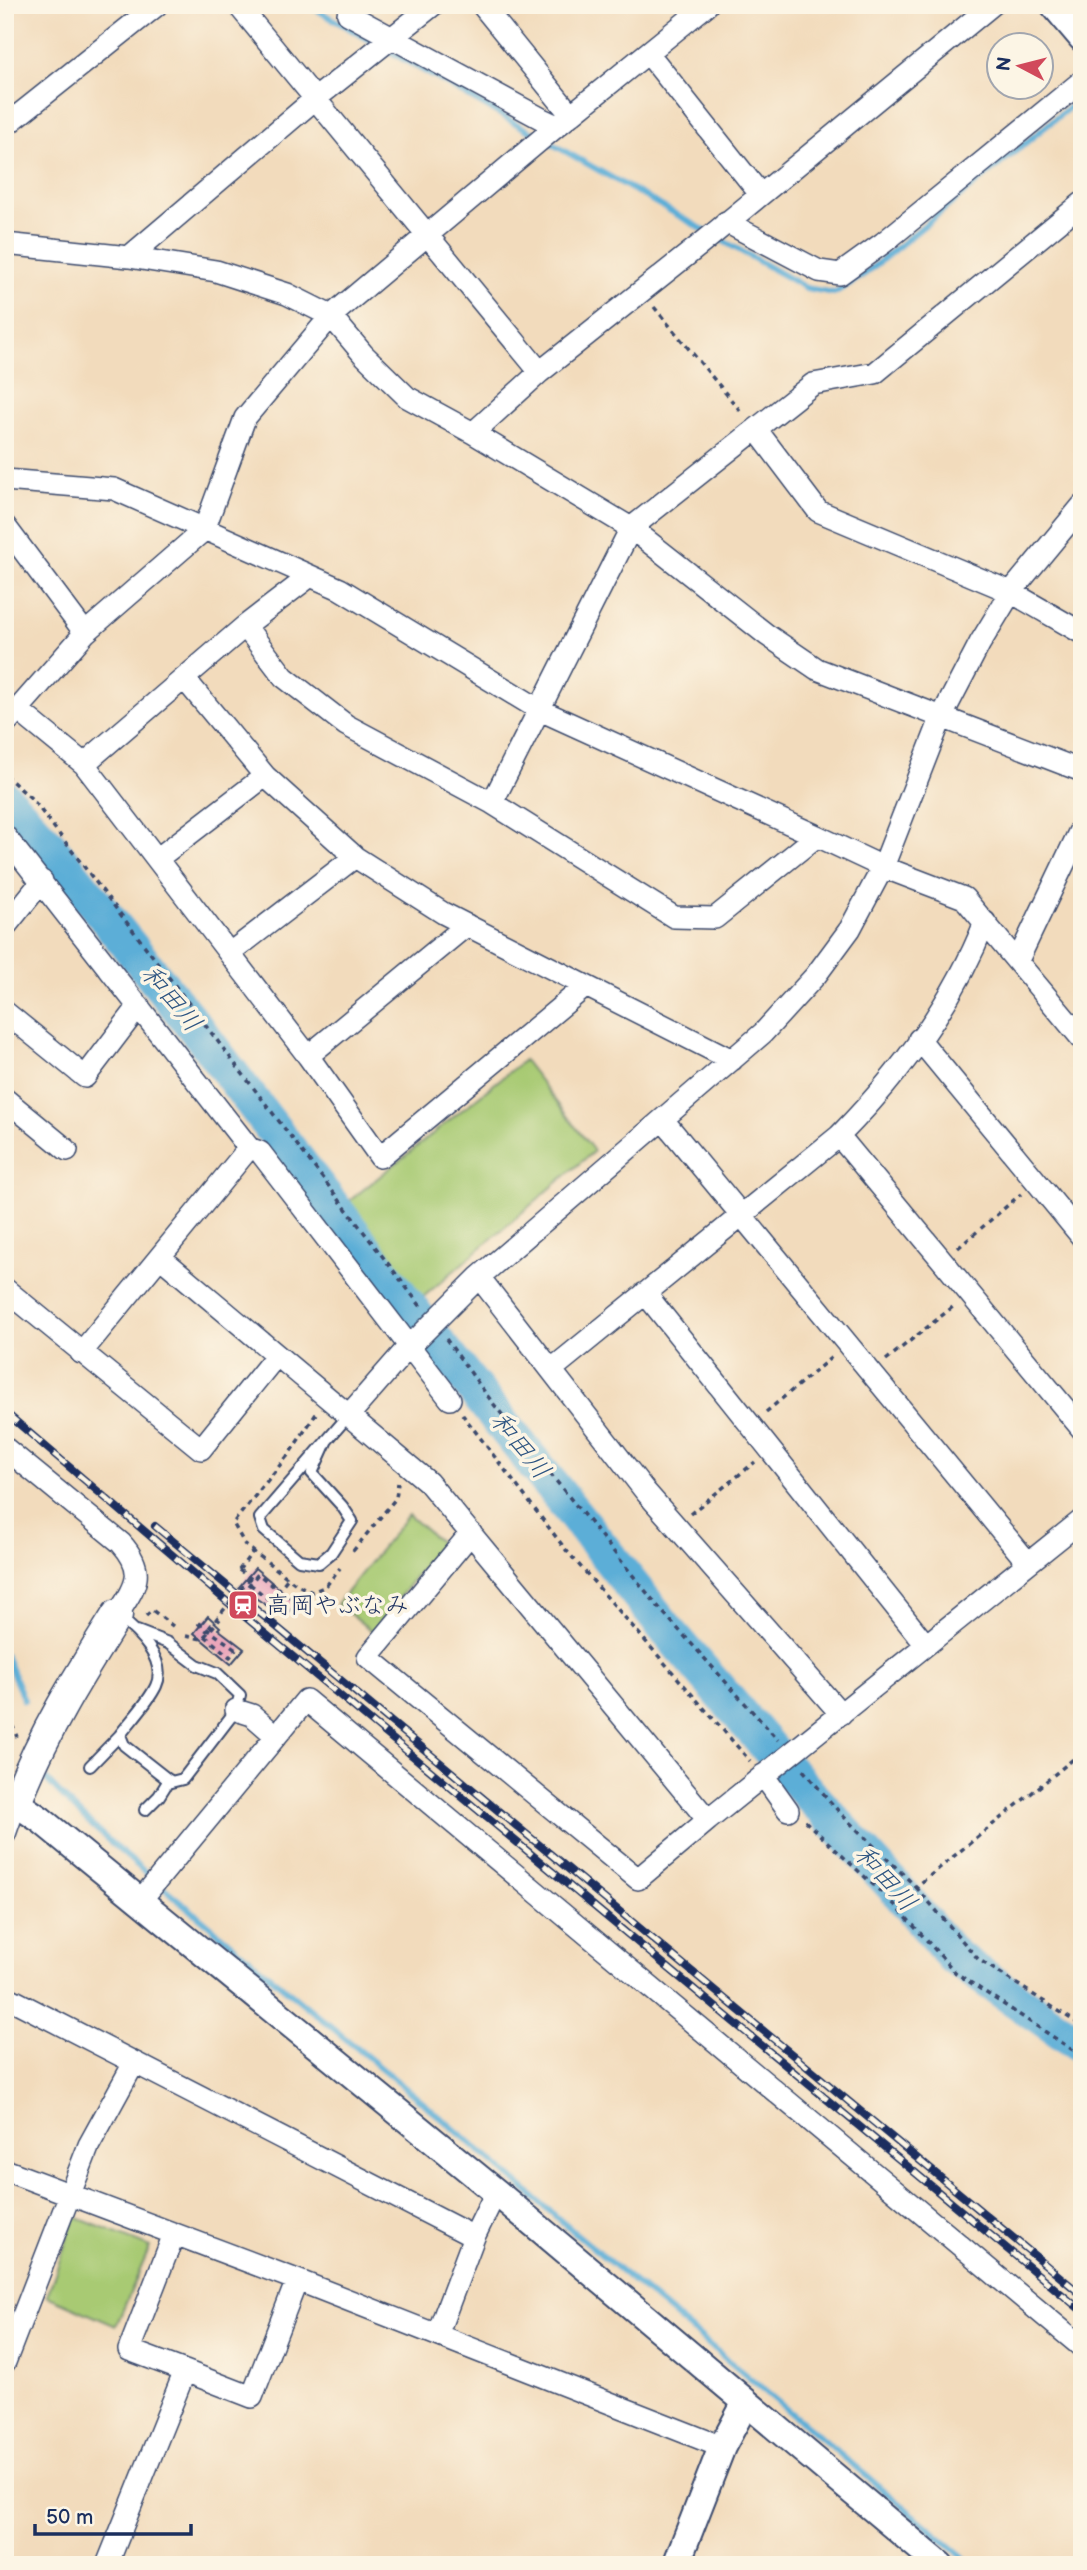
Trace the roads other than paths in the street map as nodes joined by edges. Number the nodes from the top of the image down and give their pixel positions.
1 (157, 5) edge
2 (238, 5) edge
3 (433, 5) edge
4 (482, 5) edge
5 (707, 5) edge
6 (992, 5) edge
7 (1054, 5) edge
8 (348, 14) dead end
9 (1082, 38) edge
10 (391, 39) junction
11 (648, 53) junction
12 (1082, 81) edge
13 (315, 99) junction
14 (560, 124) junction
15 (5, 126) edge
16 (760, 194) junction
17 (1082, 203) edge
18 (726, 222) junction
19 (428, 235) junction
20 (5, 244) edge
21 (129, 257) junction
22 (331, 316) junction
23 (540, 372) junction
24 (756, 429) junction
25 (473, 433) junction
26 (5, 480) edge
27 (1082, 506) edge
28 (5, 526) edge
29 (631, 528) junction
30 (204, 530) junction
31 (309, 577) junction
32 (1011, 592) junction
33 (245, 626) junction
34 (85, 633) junction
35 (1082, 633) edge
36 (184, 678) junction
37 (540, 710) junction
38 (942, 716) junction
39 (12, 717) edge
40 (84, 764) junction
41 (1082, 771) edge
42 (265, 776) junction
43 (492, 803) junction
44 (1082, 825) edge
45 (5, 836) edge
46 (817, 836) junction
47 (355, 857) junction
48 (158, 859) junction
49 (883, 867) junction
50 (43, 881) junction
51 (985, 922) junction
52 (467, 925) junction
53 (5, 927) edge
54 (230, 953) junction
55 (1018, 960) junction
56 (586, 986) junction
57 (139, 1006) junction
58 (5, 1012) edge
59 (919, 1039) junction
60 (1082, 1039) edge
61 (308, 1056) junction
62 (733, 1060) junction
63 (5, 1099) edge
64 (663, 1120) junction
65 (839, 1136) junction
66 (249, 1149) junction
67 (67, 1150) dead end
68 (742, 1215) junction
69 (1082, 1237) edge
70 (160, 1257) junction
71 (479, 1277) junction
72 (5, 1289) edge
73 (645, 1293) junction
74 (410, 1346) junction
75 (82, 1353) junction
76 (276, 1356) junction
77 (551, 1370) junction
78 (450, 1399) road end
79 (348, 1416) junction
80 (1082, 1429) edge
81 (327, 1440) junction
82 (5, 1448) edge
83 (1082, 1520) edge
84 (471, 1533) junction
85 (1028, 1563) junction
86 (133, 1621) junction
87 (926, 1645) junction
88 (236, 1710) junction
89 (841, 1714) junction
90 (120, 1735) junction
91 (276, 1735) junction
92 (90, 1766) dead end
93 (764, 1775) junction
94 (169, 1780) junction
95 (11, 1800) edge
96 (145, 1810) dead end
97 (789, 1810) road end
98 (708, 1820) junction
99 (5, 1834) edge
100 (144, 1896) junction
101 (5, 1996) edge
102 (134, 2063) junction
103 (5, 2170) edge
104 (496, 2192) junction
105 (71, 2194) junction
106 (174, 2234) junction
107 (474, 2237) junction
108 (297, 2280) junction
109 (437, 2335) junction
110 (1082, 2347) edge
111 (5, 2362) edge
112 (185, 2371) junction
113 (746, 2402) junction
114 (722, 2447) junction
115 (107, 2565) edge
116 (676, 2565) edge
117 (940, 2565) edge

1 - 15 street
2 - 13 street
3 - 10 street
4 - 14 street
5 - 11 street
6 - 16 street
7 - 9 street
8 - 10 street
10 - 13 street
10 - 14 street
11 - 14 street
11 - 16 street
12 - 18 street
13 - 19 street
13 - 21 street
14 - 19 street
16 - 18 street
17 - 24 street
18 - 23 street
19 - 22 street
19 - 23 street
20 - 21 street
21 - 22 street
22 - 25 street
22 - 30 street
23 - 25 street
24 - 29 street
24 - 32 street
25 - 29 street
26 - 30 street
27 - 32 street
28 - 34 street
29 - 37 street
29 - 38 street
30 - 31 street
30 - 34 street
31 - 33 street
31 - 37 street
32 - 35 street
32 - 38 street
33 - 36 street
33 - 43 street
34 - 39 street
36 - 40 street
36 - 42 street
37 - 43 street
37 - 46 street
38 - 41 street
38 - 49 street
39 - 40 street
40 - 48 street
42 - 47 street
42 - 48 street
43 - 46 street
44 - 55 street
45 - 50 street
46 - 49 street
47 - 52 street
47 - 54 street
48 - 54 street
49 - 51 street
49 - 62 street
50 - 53 street
50 - 57 street
51 - 55 street
51 - 59 street
52 - 56 street
52 - 61 street
54 - 61 street
55 - 60 street
56 - 61 street
56 - 62 street
57 - 58 street
57 - 66 street
59 - 65 street
59 - 69 street
62 - 64 street
63 - 67 street
64 - 68 street
64 - 71 street
65 - 68 street
65 - 80 street
66 - 70 street
66 - 74 street
68 - 73 street
68 - 85 street
70 - 75 street
70 - 76 street
71 - 74 street
71 - 77 street
72 - 75 street
73 - 77 street
73 - 87 street
74 - 78 street
74 - 79 street
75 - 76 street
76 - 79 street
77 - 89 street
79 - 81 lane
79 - 84 street
81 - 81 lane
82 - 86 street
83 - 85 street
84 - 98 street
84 - 98 street
85 - 87 street
86 - 88 lane
86 - 90 lane
86 - 95 main road
87 - 89 street
88 - 91 street
88 - 94 lane
89 - 93 street
90 - 92 lane
90 - 94 lane
91 - 100 street
91 - 110 street
93 - 97 street
93 - 98 street
94 - 96 lane
95 - 99 street
95 - 100 street
100 - 104 street
101 - 102 street
102 - 105 street
102 - 107 street
103 - 105 street
104 - 107 street
104 - 113 street
105 - 106 street
105 - 111 street
106 - 108 street
106 - 112 street
107 - 109 street
108 - 109 street
108 - 112 street
109 - 114 street
112 - 115 street
113 - 114 street
113 - 117 street
114 - 116 street

